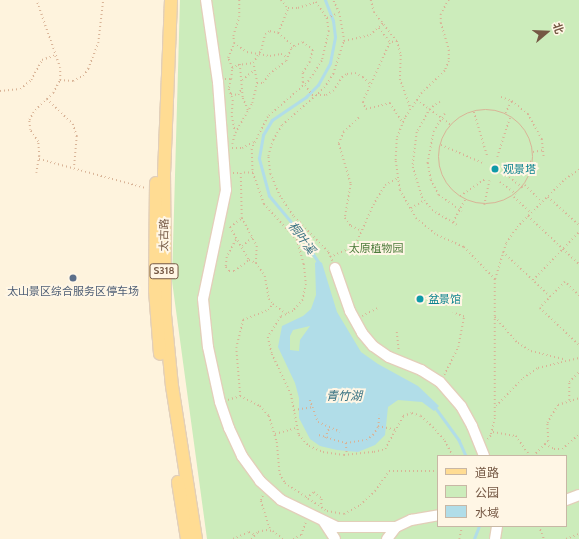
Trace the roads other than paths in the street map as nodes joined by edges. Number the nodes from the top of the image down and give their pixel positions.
1 (163, 0) edge
2 (171, 0) edge
3 (206, 0) edge
4 (335, 268) road end
5 (484, 455) edge
6 (579, 495) edge
7 (567, 500) edge
8 (437, 515) edge
9 (324, 522) junction
10 (396, 527) junction
11 (497, 527) edge
12 (187, 539) edge
13 (196, 539) edge
14 (335, 539) edge
15 (387, 539) edge
16 (495, 539) edge

1 - 12 main road, 太古路 / S318
2 - 13 main road, 太古路 / S318
3 - 9 lane
4 - 5 lane
6 - 7 lane
8 - 10 lane
9 - 10 lane
9 - 14 lane
10 - 15 lane
11 - 16 lane

